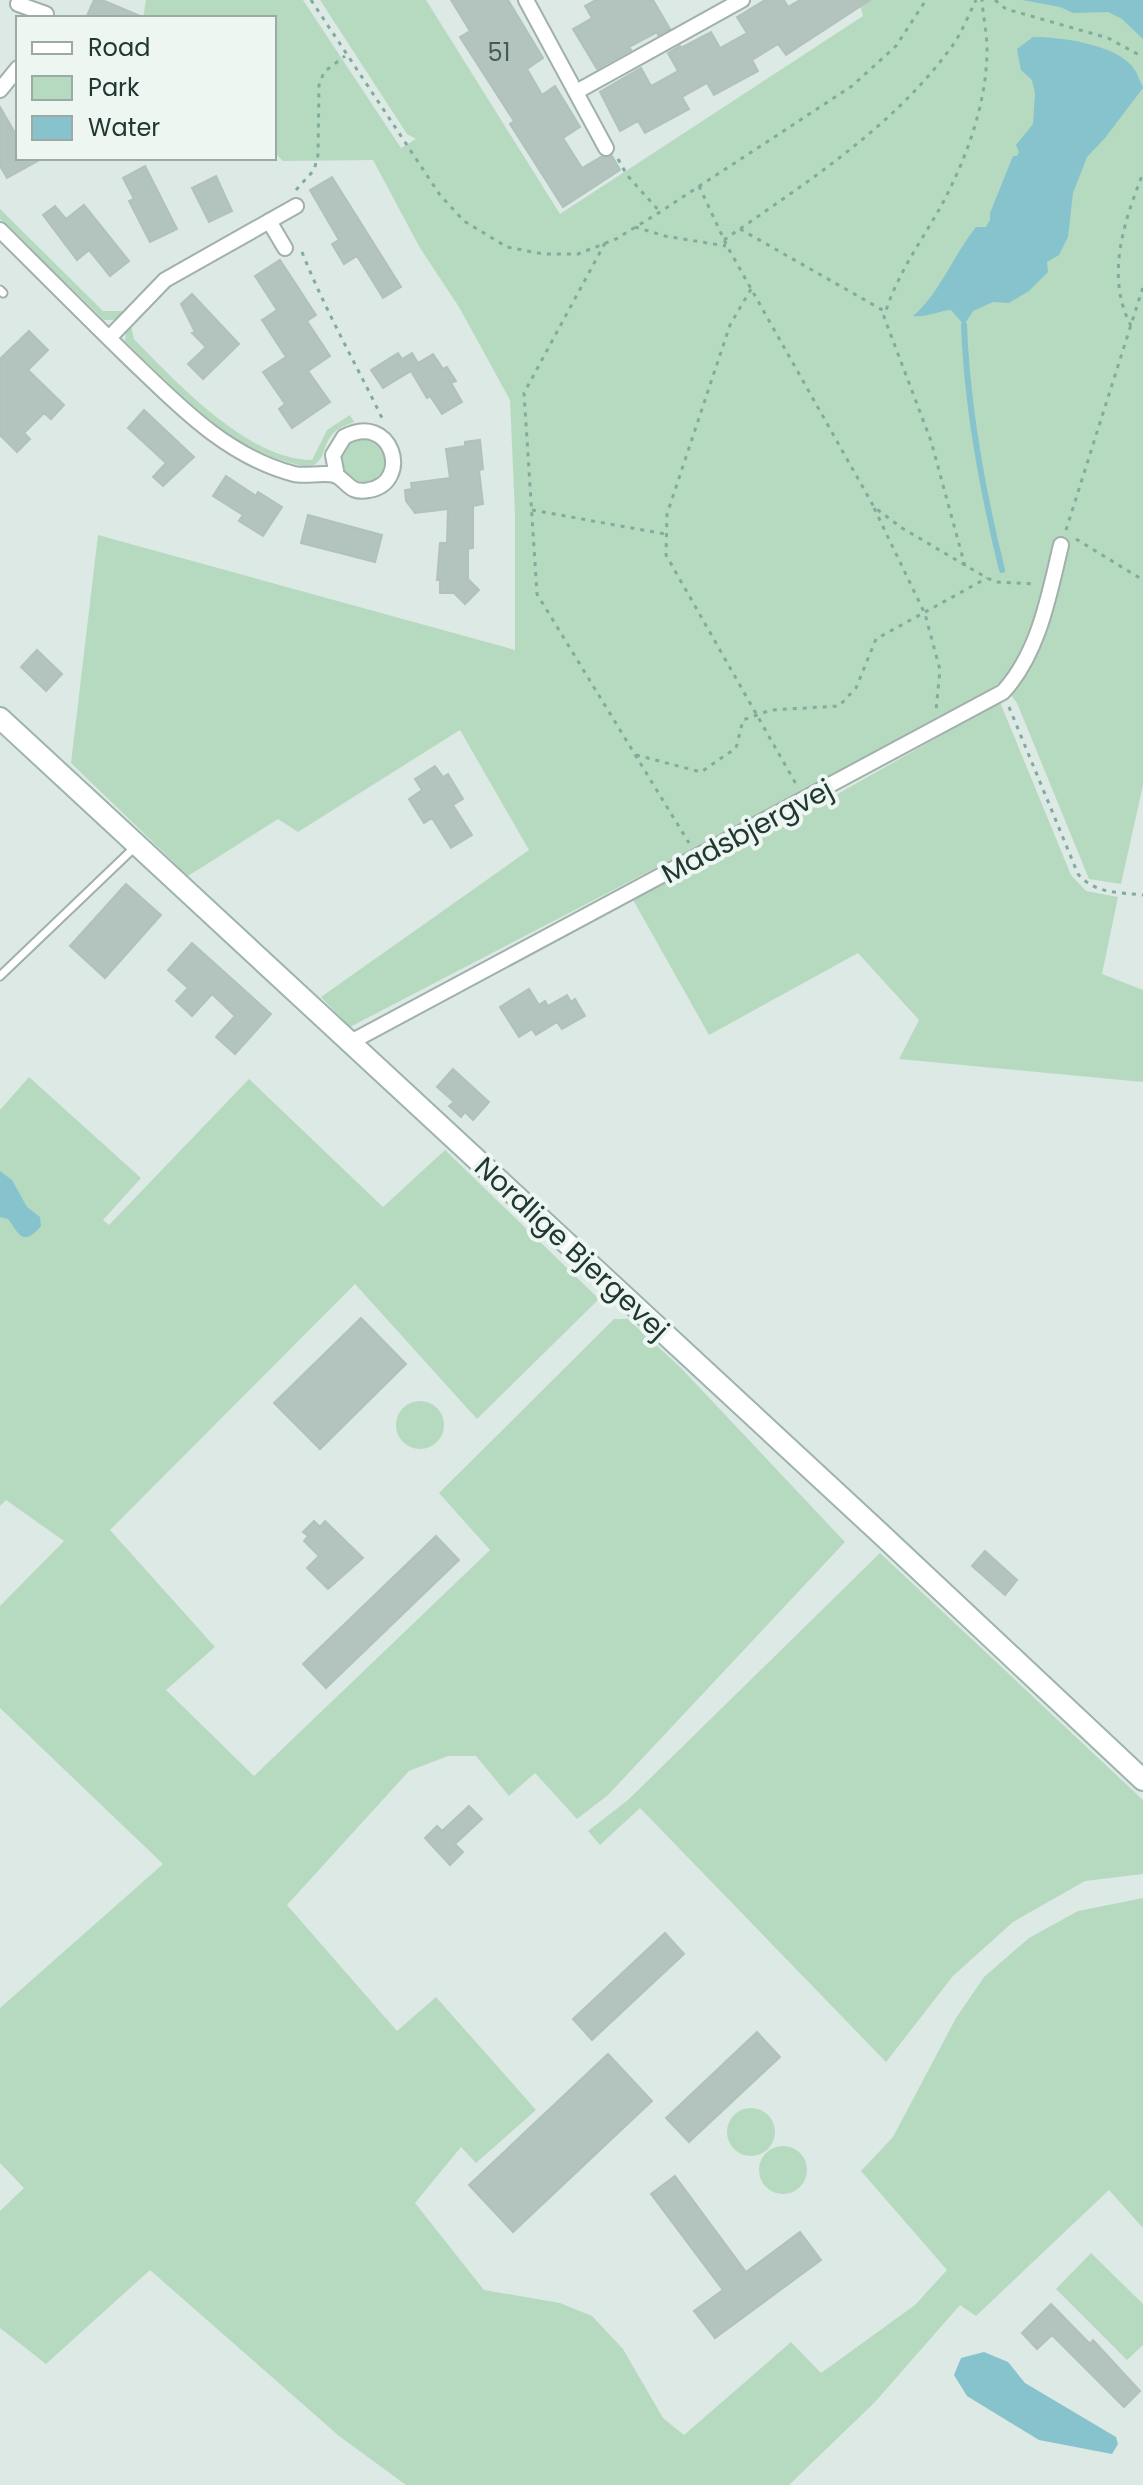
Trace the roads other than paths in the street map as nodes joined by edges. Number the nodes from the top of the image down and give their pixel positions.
1 (526, 0) edge
2 (742, 0) edge
3 (18, 4) dead end
4 (47, 11) edge
5 (16, 70) edge
6 (0, 90) edge
7 (576, 92) junction
8 (606, 148) road end
9 (296, 206) road end
10 (269, 221) junction
11 (0, 230) edge
12 (285, 248) road end
13 (109, 338) junction
14 (337, 476) junction
15 (1063, 539) road end
16 (0, 718) edge
17 (136, 845) junction
18 (0, 976) edge
19 (349, 1043) junction
20 (1143, 1780) edge

1 - 7 street
2 - 7 street
3 - 4 street
5 - 6 street
7 - 8 street
9 - 10 street
10 - 12 street
10 - 13 street
11 - 13 street
13 - 14 street
14 - 14 street
15 - 19 street, Madsbjergvej
16 - 17 street, Nordlige Bjergevej
17 - 18 lane
17 - 19 street, Nordlige Bjergevej
19 - 20 street, Nordlige Bjergevej

